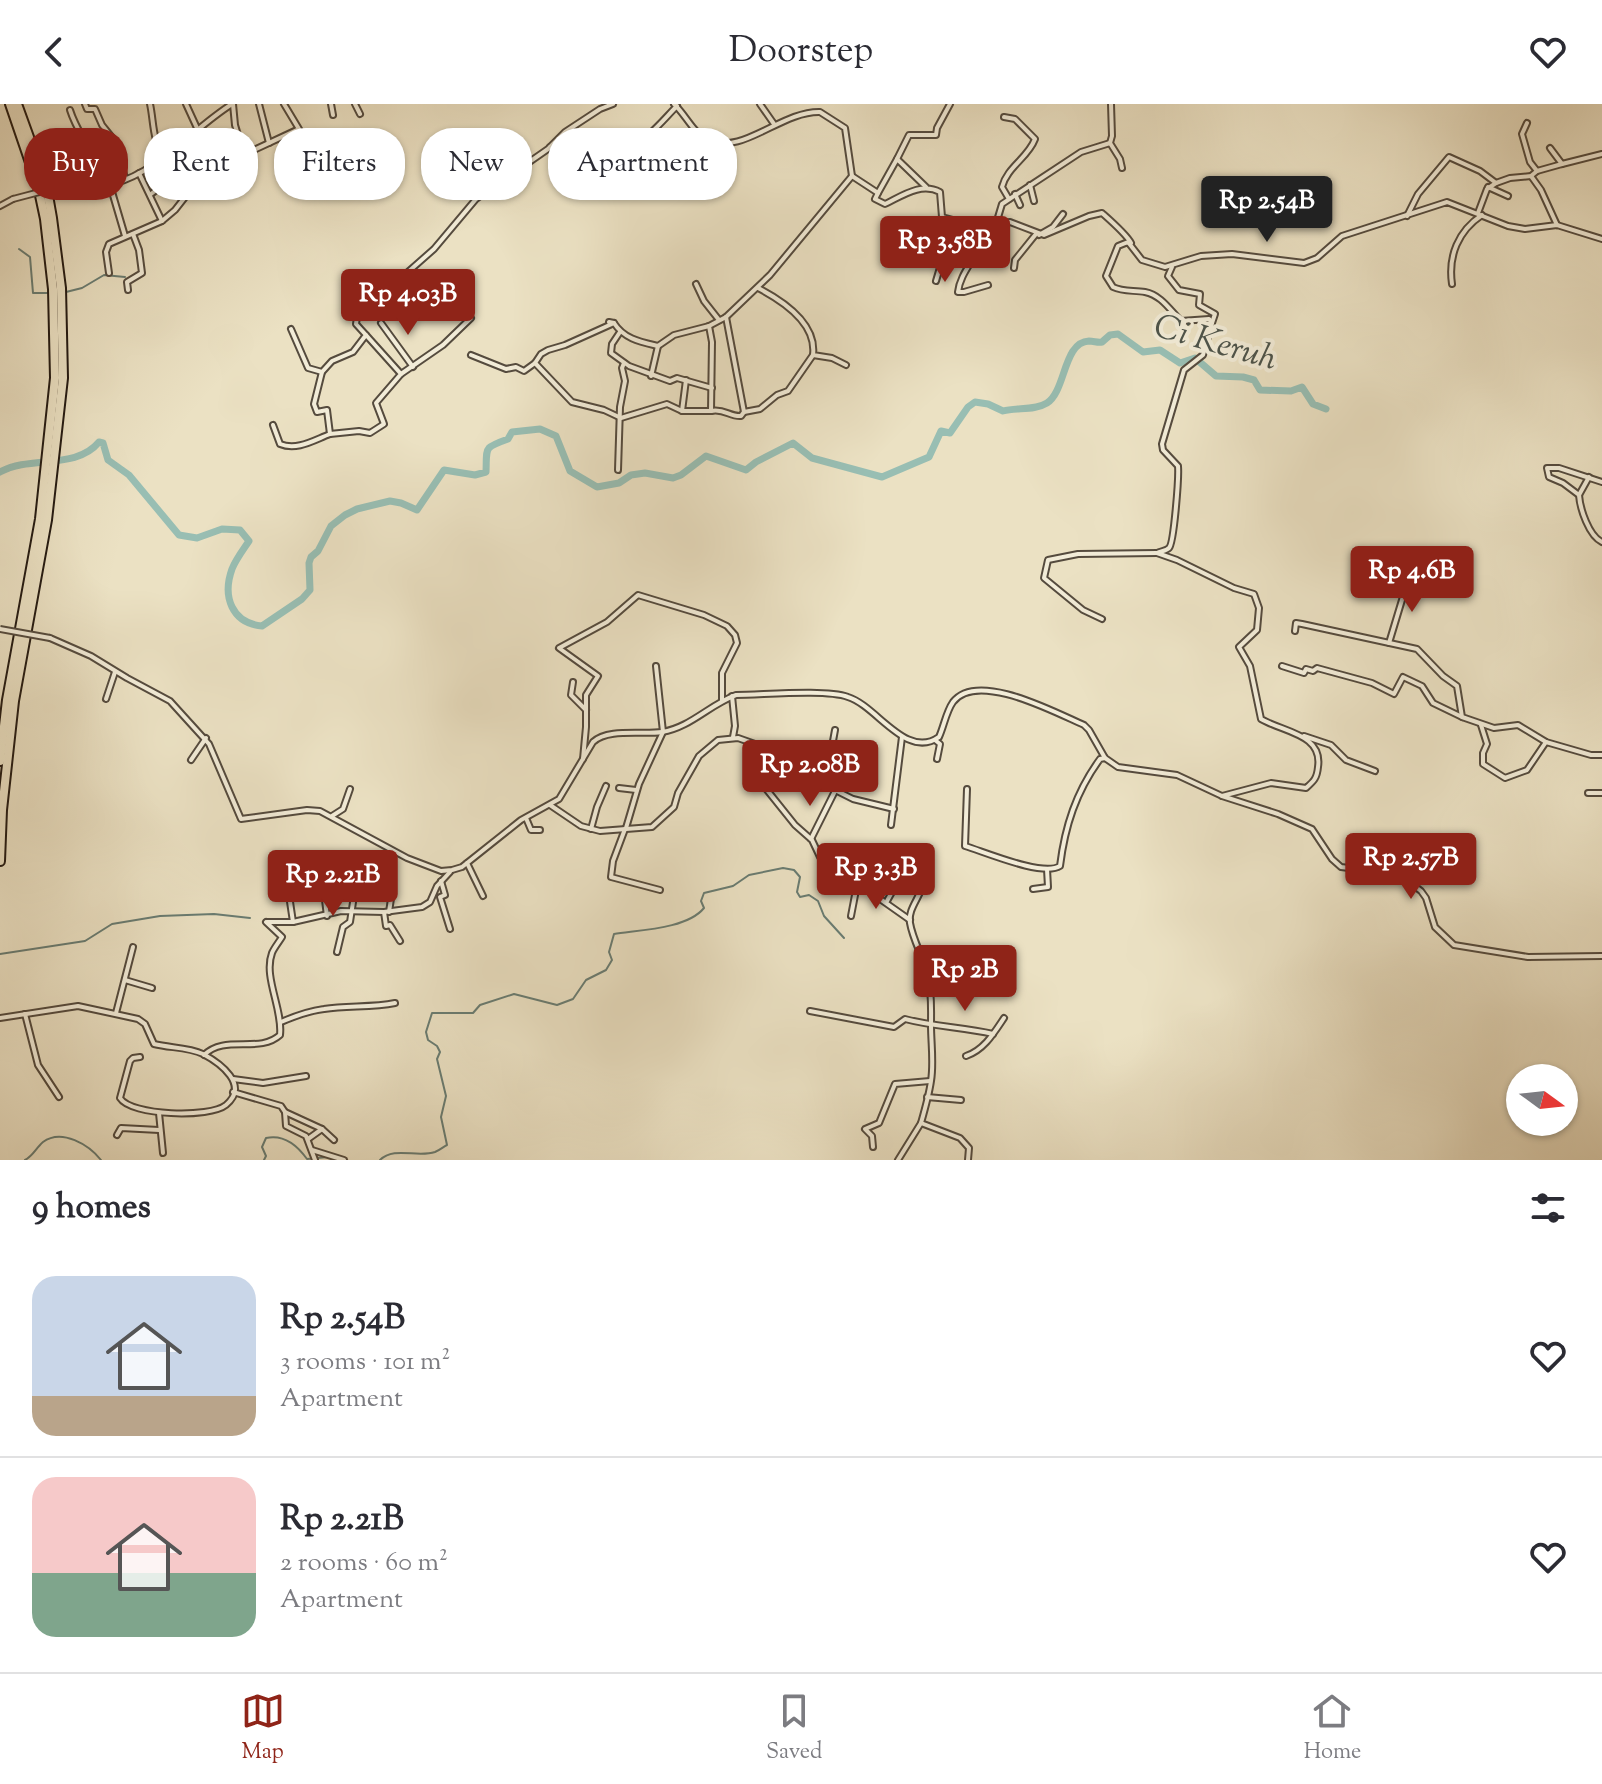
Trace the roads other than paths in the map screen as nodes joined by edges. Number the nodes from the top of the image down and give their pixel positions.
1 (10, 104) edge
2 (17, 104) edge
3 (85, 104) edge
4 (150, 104) edge
5 (186, 104) edge
6 (233, 104) edge
7 (259, 104) edge
8 (284, 104) edge
9 (331, 104) edge
10 (355, 104) edge
11 (613, 104) edge
12 (760, 104) edge
13 (950, 104) edge
14 (1111, 104) edge
15 (675, 105) edge
16 (70, 110) dead end
17 (360, 114) dead end
18 (333, 115) dead end
19 (1004, 117) dead end
20 (1527, 123) dead end
21 (774, 124) junction
22 (79, 128) edge
23 (105, 128) edge
24 (154, 128) edge
25 (197, 128) joint
26 (237, 128) edge
27 (572, 128) edge
28 (652, 128) edge
29 (269, 143) junction
30 (1110, 143) junction
31 (258, 148) edge
32 (548, 148) edge
33 (1550, 148) dead end
34 (1602, 154) edge
35 (897, 159) junction
36 (1562, 164) junction
37 (1122, 168) dead end
38 (144, 170) edge
39 (1537, 171) junction
40 (139, 173) junction
41 (852, 176) junction
42 (1531, 176) junction
43 (128, 177) edge
44 (144, 182) edge
45 (1496, 183) junction
46 (1030, 185) junction
47 (926, 187) junction
48 (1488, 187) junction
49 (878, 193) junction
50 (1015, 194) junction
51 (24, 196) edge
52 (1508, 196) dead end
53 (1009, 199) junction
54 (114, 200) edge
55 (153, 200) edge
56 (182, 200) edge
57 (1034, 201) dead end
58 (1020, 205) dead end
59 (0, 206) edge
60 (1063, 214) dead end
61 (1480, 214) junction
62 (1407, 216) junction
63 (942, 217) junction
64 (162, 221) junction
65 (996, 224) junction
66 (1557, 225) junction
67 (979, 227) junction
68 (133, 234) junction
69 (1037, 234) junction
70 (125, 237) junction
71 (1602, 239) edge
72 (1131, 243) junction
73 (1174, 265) junction
74 (1014, 268) dead end
75 (109, 273) dead end
76 (936, 281) dead end
77 (696, 284) dead end
78 (1452, 284) dead end
79 (988, 285) dead end
80 (758, 288) junction
81 (128, 290) dead end
82 (726, 317) junction
83 (471, 318) dead end
84 (719, 320) junction
85 (381, 323) dead end
86 (1212, 323) junction
87 (709, 326) junction
88 (291, 329) dead end
89 (620, 332) junction
90 (366, 335) junction
91 (658, 346) junction
92 (471, 355) dead end
93 (813, 355) junction
94 (535, 363) junction
95 (624, 363) junction
96 (846, 365) dead end
97 (413, 367) junction
98 (322, 372) junction
99 (401, 374) junction
100 (651, 376) junction
101 (686, 380) junction
102 (712, 388) junction
103 (57, 409) junction
104 (682, 411) junction
105 (711, 411) junction
106 (744, 412) junction
107 (621, 418) junction
108 (273, 425) dead end
109 (330, 434) junction
110 (618, 470) dead end
111 (1589, 477) junction
112 (1602, 482) edge
113 (1579, 495) junction
114 (44, 519) junction
115 (1602, 542) edge
116 (1157, 553) junction
117 (1408, 580) dead end
118 (1102, 619) dead end
119 (0, 629) edge
120 (1295, 631) dead end
121 (1389, 643) junction
122 (656, 666) dead end
123 (1282, 666) dead end
124 (115, 672) junction
125 (573, 682) dead end
126 (732, 696) junction
127 (106, 699) dead end
128 (722, 701) junction
129 (586, 710) junction
130 (1462, 717) junction
131 (1481, 725) junction
132 (835, 730) dead end
133 (663, 732) junction
134 (1298, 735) junction
135 (902, 737) junction
136 (206, 738) junction
137 (733, 738) junction
138 (935, 740) junction
139 (1546, 742) junction
140 (1602, 755) edge
141 (1105, 758) junction
142 (937, 759) dead end
143 (191, 760) dead end
144 (583, 760) junction
145 (0, 761) edge
146 (1375, 771) dead end
147 (800, 780) dead end
148 (825, 785) junction
149 (606, 786) dead end
150 (619, 788) dead end
151 (350, 789) dead end
152 (836, 789) junction
153 (967, 789) dead end
154 (637, 790) junction
155 (1588, 793) dead end
156 (1602, 793) edge
157 (1222, 796) junction
158 (550, 805) junction
159 (894, 809) junction
160 (332, 816) junction
161 (526, 818) junction
162 (891, 825) dead end
163 (591, 829) junction
164 (626, 829) junction
165 (540, 830) dead end
166 (811, 839) junction
167 (0, 861) edge
168 (467, 863) junction
169 (907, 865) junction
170 (321, 868) dead end
171 (860, 869) junction
172 (1047, 869) junction
173 (452, 870) junction
174 (441, 881) junction
175 (856, 882) junction
176 (355, 889) dead end
177 (1033, 889) dead end
178 (660, 890) dead end
179 (392, 892) dead end
180 (289, 895) dead end
181 (483, 896) dead end
182 (887, 901) junction
183 (353, 912) junction
184 (386, 912) junction
185 (327, 916) junction
186 (851, 916) dead end
187 (910, 920) junction
188 (293, 922) junction
189 (450, 929) dead end
190 (400, 941) dead end
191 (133, 947) dead end
192 (337, 952) dead end
193 (1602, 956) edge
194 (125, 980) junction
195 (152, 988) dead end
196 (395, 1003) dead end
197 (810, 1011) dead end
198 (116, 1013) junction
199 (25, 1014) junction
200 (0, 1018) edge
201 (1004, 1018) dead end
202 (281, 1022) junction
203 (931, 1026) junction
204 (993, 1034) junction
205 (204, 1055) junction
206 (966, 1056) dead end
207 (140, 1057) dead end
208 (306, 1076) dead end
209 (233, 1079) junction
210 (931, 1081) junction
211 (233, 1092) junction
212 (59, 1097) dead end
213 (927, 1097) junction
214 (961, 1100) dead end
215 (285, 1112) junction
216 (159, 1113) junction
217 (921, 1123) junction
218 (322, 1129) junction
219 (159, 1130) junction
220 (117, 1135) dead end
221 (308, 1139) junction
222 (334, 1140) dead end
223 (873, 1147) dead end
224 (163, 1153) dead end
225 (314, 1155) edge
226 (344, 1160) edge
227 (898, 1160) edge
228 (968, 1160) edge

1 - 103 highway
2 - 103 highway
3 - 23 street
4 - 24 street
5 - 25 street
6 - 25 street
6 - 26 street
7 - 29 street
8 - 29 street
9 - 18 street
10 - 17 street
11 - 27 street
12 - 21 street
13 - 35 street
14 - 30 street
15 - 21 street
15 - 28 street
16 - 22 street
19 - 53 street
20 - 39 street
21 - 41 street
29 - 31 street
30 - 37 street
30 - 46 street
32 - 90 street
33 - 36 street
34 - 36 street
35 - 47 street
35 - 49 street
36 - 39 street
38 - 40 street
39 - 42 street
40 - 43 street
40 - 44 street
41 - 49 street
41 - 80 street
42 - 45 street
42 - 66 street
45 - 48 street
45 - 62 street
46 - 50 street
46 - 57 street
47 - 49 street
47 - 63 street
48 - 52 street
48 - 61 street
50 - 53 street
50 - 58 street
51 - 59 street, bridge
53 - 65 street
54 - 70 street
55 - 64 street
56 - 64 street
60 - 69 street
61 - 62 street
61 - 66 street
61 - 78 street
62 - 73 street
63 - 67 street
63 - 76 street
64 - 68 street
65 - 67 street
65 - 69 street
66 - 71 street
67 - 79 street
68 - 70 street
68 - 81 street
69 - 72 street
69 - 74 street
70 - 75 street
72 - 73 street
72 - 86 street
73 - 86 street
77 - 84 street
80 - 82 street
80 - 93 street
82 - 84 street
82 - 106 street
83 - 97 street
84 - 87 street
85 - 97 street
86 - 116 street
87 - 91 street
87 - 102 street
88 - 98 street
89 - 91 street
89 - 94 street
89 - 95 street
90 - 98 street
90 - 99 street
91 - 100 street
92 - 94 street
93 - 96 street
93 - 106 street
94 - 107 street
95 - 100 street
95 - 107 street
97 - 99 street
98 - 109 street
99 - 109 street
100 - 101 street
101 - 102 street
101 - 104 street
102 - 105 street
103 - 114 highway
104 - 105 street
104 - 107 street
105 - 106 street
107 - 110 street
108 - 109 street
111 - 112 street
111 - 113 street
111 - 113 street
113 - 115 street
114 - 145 highway
114 - 167 highway
116 - 118 street
116 - 134 street
117 - 121 street
119 - 124 street, bridge
120 - 121 street
121 - 130 street
122 - 133 street
123 - 130 street
124 - 127 street
124 - 136 street
125 - 129 street
126 - 128 street
126 - 135 street
126 - 137 street
128 - 129 street
128 - 133 street
129 - 144 street
130 - 131 street
131 - 139 street
131 - 139 street
132 - 148 street
133 - 144 street
133 - 154 street
134 - 146 street
134 - 157 street
135 - 138 street
135 - 159 street
136 - 143 street
136 - 160 street
137 - 164 street
137 - 166 street
138 - 141 street
138 - 142 street
139 - 140 street
141 - 157 street
141 - 172 street
144 - 158 street
147 - 148 street
148 - 152 street
149 - 163 street
150 - 154 street
151 - 160 street
152 - 159 street
152 - 166 street
153 - 172 street
154 - 164 street
155 - 156 street
157 - 193 street
158 - 161 street
158 - 163 street
159 - 162 street
160 - 173 street
161 - 165 street
161 - 168 street
163 - 164 street
164 - 178 street
166 - 171 street
168 - 173 street
168 - 181 street
169 - 171 street
169 - 182 street
169 - 187 street
170 - 185 street
171 - 175 street
172 - 177 street
173 - 174 street
174 - 184 street
174 - 189 street
175 - 182 street
175 - 186 street
176 - 183 street
179 - 184 street
180 - 188 street
182 - 187 street
183 - 184 street
183 - 185 street
183 - 192 street
184 - 190 street
185 - 188 street
187 - 203 street
188 - 202 street
191 - 194 street
194 - 195 street
194 - 198 street
196 - 202 street
197 - 203 street
198 - 199 street
198 - 205 street
199 - 200 street
199 - 212 street
201 - 204 street
202 - 205 street
203 - 204 street
203 - 210 street
204 - 206 street
205 - 209 street
207 - 216 street
208 - 209 street
209 - 211 street
210 - 213 street
210 - 223 street
211 - 215 street
211 - 216 street
213 - 214 street
213 - 217 street
215 - 218 street
215 - 221 street
216 - 219 street
217 - 227 street
217 - 228 street
218 - 221 street
218 - 222 street
219 - 220 street
219 - 224 street
221 - 225 street
225 - 226 street

